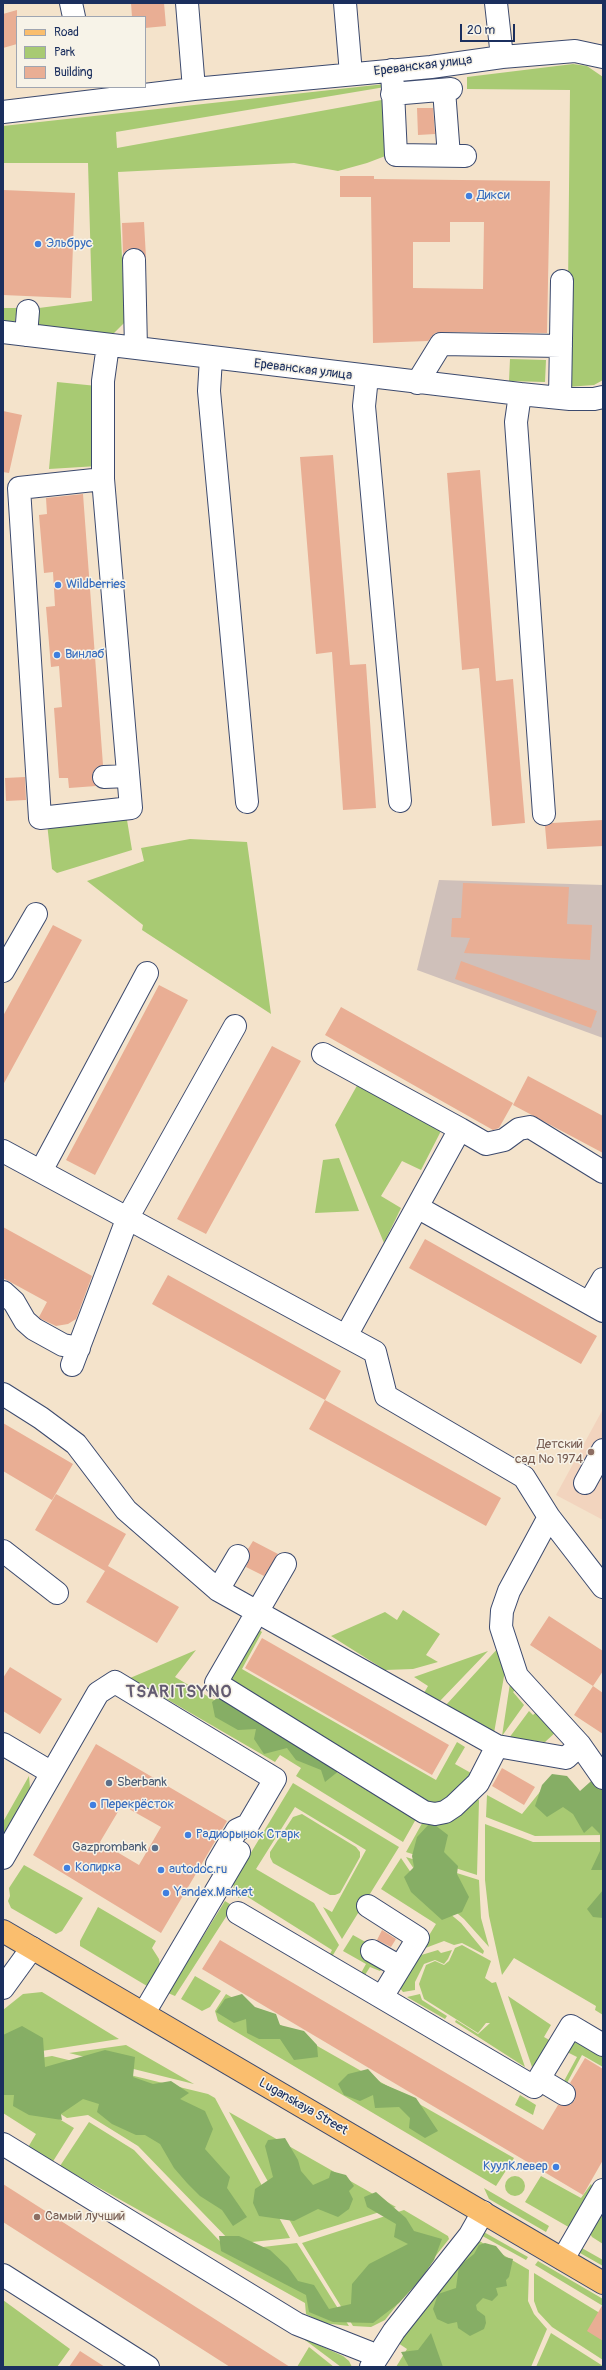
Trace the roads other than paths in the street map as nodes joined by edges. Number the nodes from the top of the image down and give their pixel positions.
1 (71, 3) edge
2 (187, 3) edge
3 (345, 3) edge
4 (496, 3) edge
5 (74, 16) edge
6 (502, 57) junction
7 (603, 57) edge
8 (392, 70) junction
9 (351, 74) junction
10 (194, 89) junction
11 (85, 94) edge
12 (392, 94) junction
13 (3, 112) edge
14 (134, 260) dead end
15 (562, 281) dead end
16 (28, 311) dead end
17 (3, 332) edge
18 (26, 335) junction
19 (108, 345) junction
20 (561, 346) junction
21 (136, 348) junction
22 (211, 358) junction
23 (367, 377) junction
24 (417, 383) junction
25 (520, 394) junction
26 (603, 396) edge
27 (560, 398) junction
28 (103, 479) junction
29 (128, 776) junction
30 (104, 777) dead end
31 (400, 801) dead end
32 (248, 802) dead end
33 (544, 814) dead end
34 (36, 914) dead end
35 (3, 971) edge
36 (147, 973) dead end
37 (235, 1026) dead end
38 (323, 1054) dead end
39 (460, 1129) junction
40 (3, 1151) edge
41 (41, 1171) junction
42 (603, 1172) edge
43 (417, 1207) junction
44 (128, 1216) junction
45 (603, 1279) edge
46 (3, 1292) edge
47 (596, 1307) edge
48 (346, 1336) junction
49 (3, 1394) edge
50 (603, 1450) edge
51 (585, 1483) dead end
52 (549, 1517) junction
53 (3, 1551) edge
54 (238, 1556) dead end
55 (285, 1564) dead end
56 (603, 1587) edge
57 (218, 1590) junction
58 (56, 1593) dead end
59 (256, 1612) junction
60 (3, 1744) edge
61 (580, 1745) junction
62 (497, 1746) junction
63 (52, 1773) junction
64 (603, 1778) edge
65 (248, 1825) junction
66 (5, 1851) edge
67 (217, 1864) dead end
68 (368, 1906) dead end
69 (238, 1913) dead end
70 (3, 1931) edge
71 (32, 1948) junction
72 (372, 1951) dead end
73 (400, 1967) junction
74 (3, 1988) edge
75 (382, 1997) junction
76 (144, 2013) junction
77 (603, 2045) edge
78 (539, 2079) junction
79 (564, 2094) dead end
80 (3, 2144) edge
81 (600, 2183) edge
82 (484, 2212) junction
83 (563, 2260) junction
84 (3, 2275) edge
85 (603, 2283) edge
86 (374, 2362) edge
87 (148, 2367) edge

1 - 5 street
2 - 10 street
3 - 9 street
4 - 6 street
6 - 7 street, Ереванская улица
6 - 8 street, Ереванская улица
8 - 9 street, Ереванская улица
8 - 12 street
9 - 10 street, Ереванская улица
10 - 11 street, Ереванская улица
11 - 13 street, Ереванская улица
12 - 12 street
14 - 21 street
15 - 20 street
16 - 18 street
17 - 18 street, Ереванская улица
18 - 19 street, Ереванская улица
19 - 21 street, Ереванская улица
19 - 28 street
20 - 24 street
20 - 27 street
21 - 22 street, Ереванская улица
22 - 23 street, Ереванская улица
22 - 32 street
23 - 24 street, Ереванская улица
23 - 31 street
24 - 25 street, Ереванская улица
25 - 27 street, Ереванская улица
25 - 33 street
26 - 27 street, Ереванская улица
28 - 29 street
28 - 29 street
29 - 30 street
34 - 35 street
36 - 41 street
37 - 44 street
38 - 39 street
39 - 42 street
39 - 43 street
40 - 41 street
41 - 44 street
43 - 47 street
43 - 48 street
44 - 46 street
44 - 48 street
45 - 47 street
48 - 52 street
49 - 57 street
50 - 51 street
52 - 56 street
52 - 61 street
53 - 58 street
54 - 57 street
55 - 59 street
57 - 59 street
59 - 62 street
59 - 62 street
60 - 63 street
61 - 62 street
61 - 64 street
63 - 65 street
63 - 66 street
65 - 67 street
65 - 76 street
68 - 73 street
69 - 75 street
70 - 71 main road, Luganskaya Street
71 - 74 street
71 - 76 main road, Luganskaya Street
72 - 73 street
73 - 75 street
75 - 78 street
76 - 82 main road, Luganskaya Street
77 - 78 street
78 - 79 street
80 - 86 street
81 - 83 street
82 - 83 main road, Luganskaya Street
82 - 86 street
83 - 85 main road, Luganskaya Street
84 - 87 street

